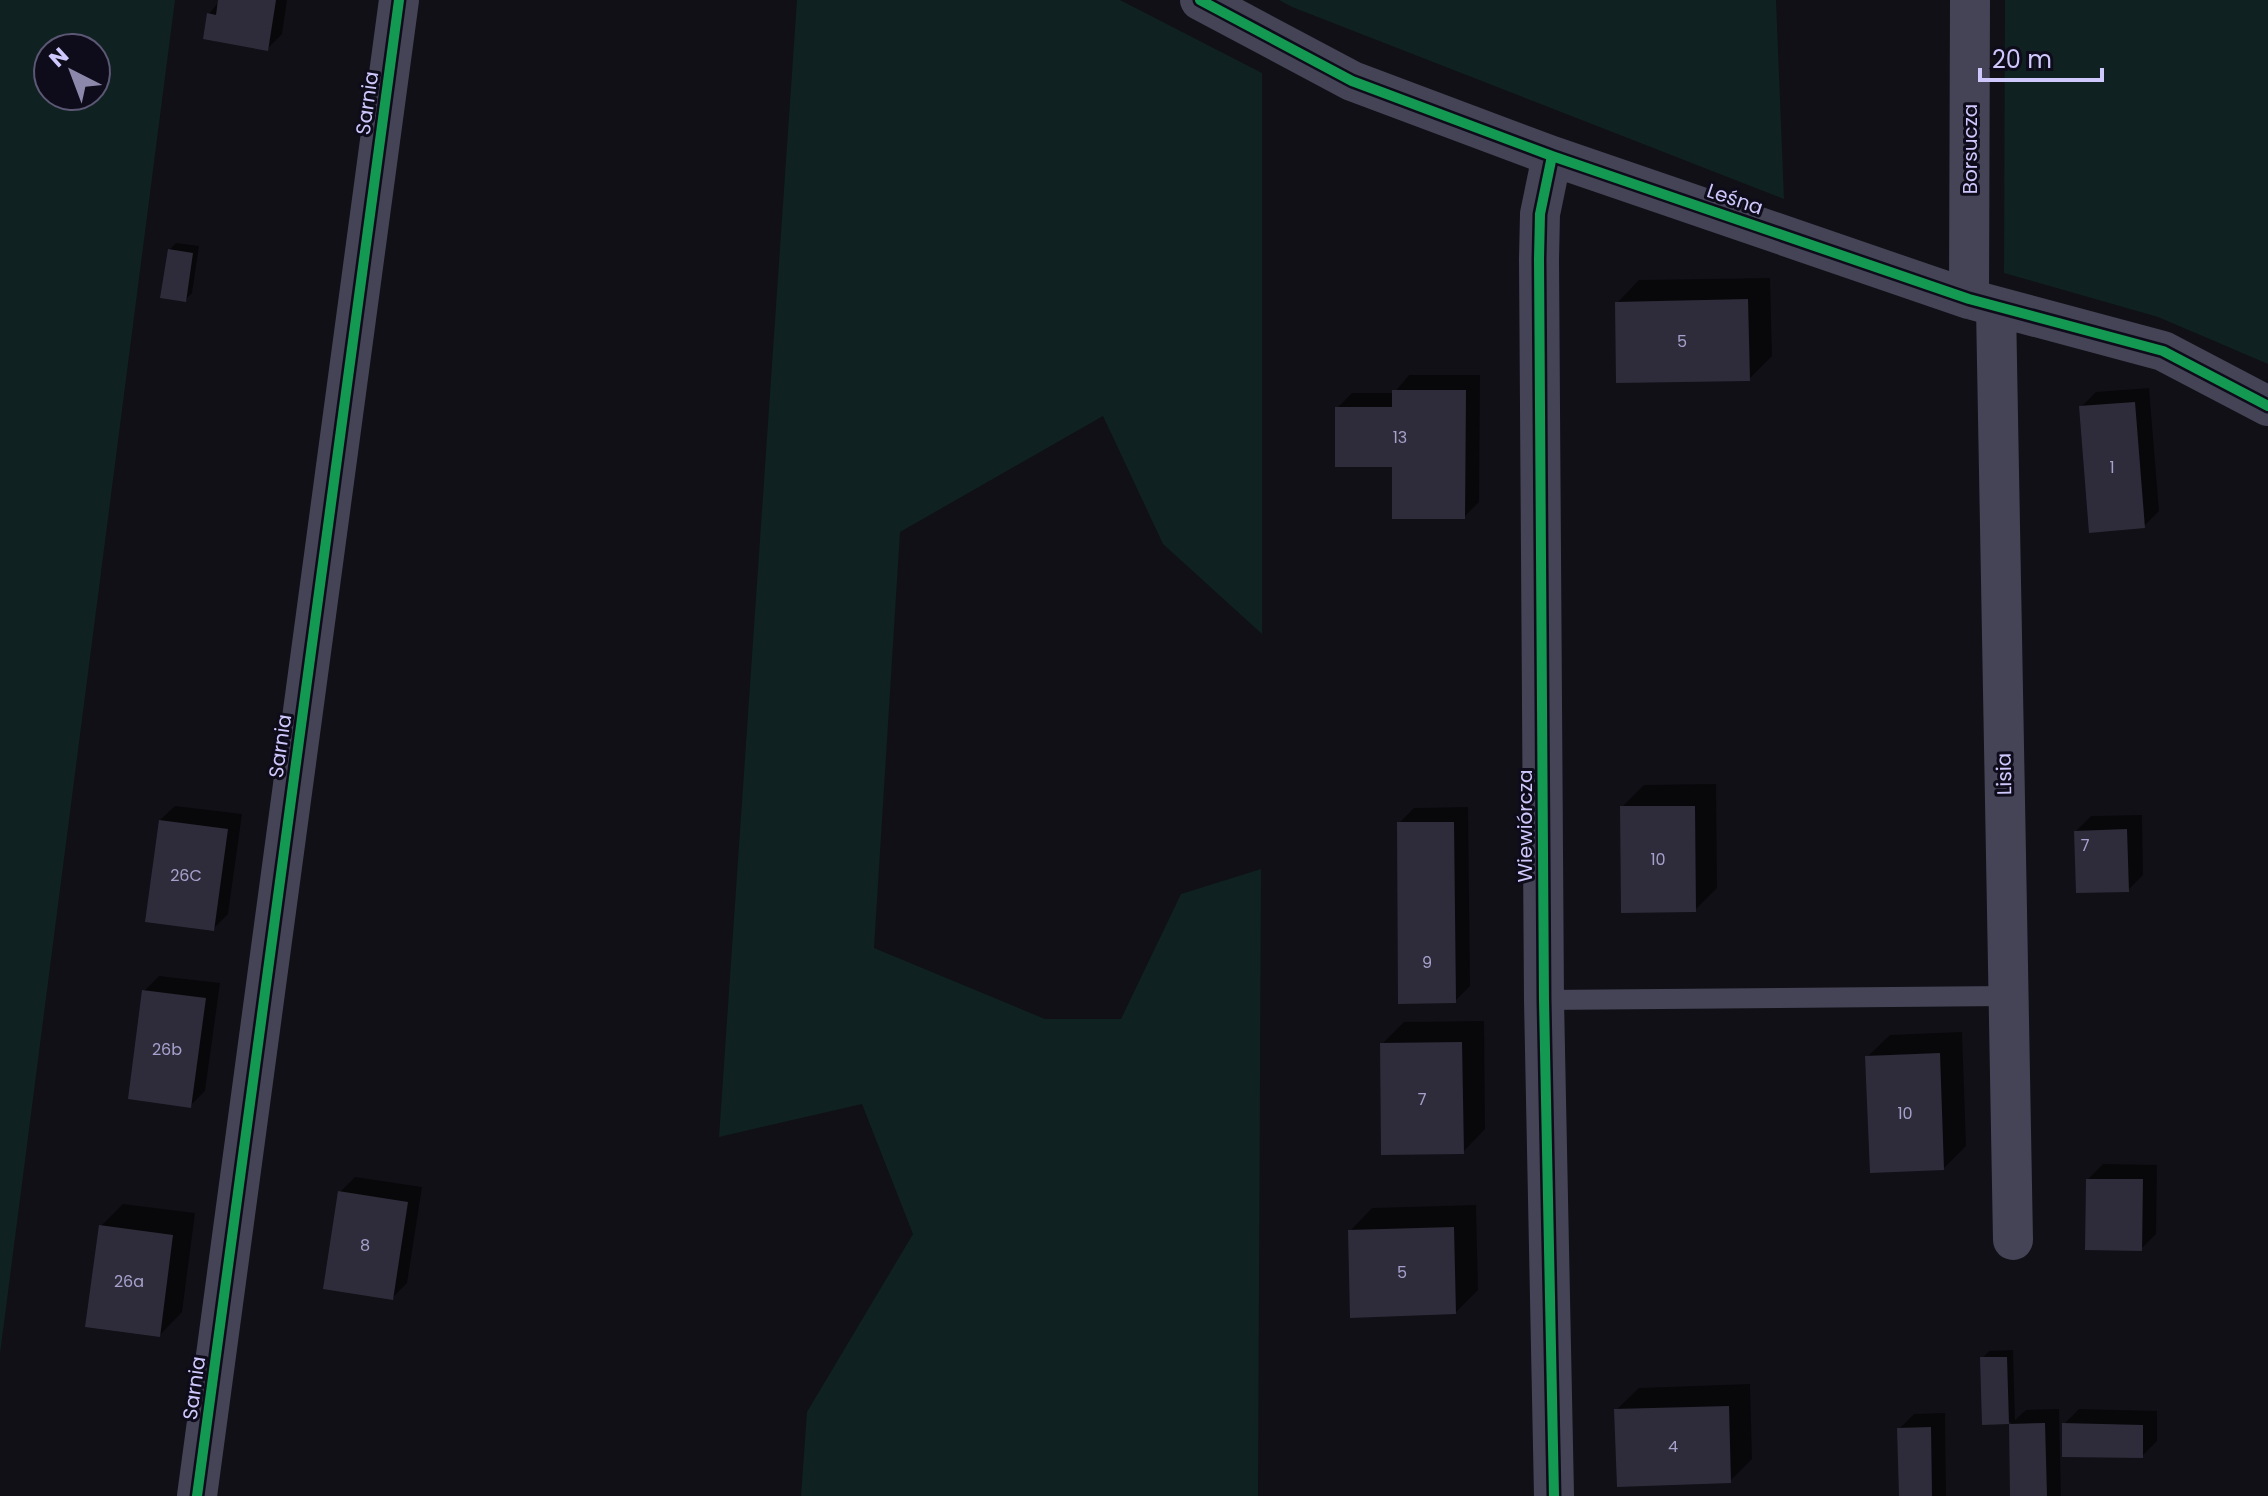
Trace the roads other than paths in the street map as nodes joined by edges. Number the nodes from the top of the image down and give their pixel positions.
1 (399, 0) edge
2 (1200, 0) edge
3 (1970, 0) edge
4 (1552, 156) junction
5 (1983, 303) junction
6 (2268, 406) edge
7 (2007, 996) junction
8 (1544, 1000) junction
9 (2013, 1240) dead end
10 (197, 1496) edge
11 (1554, 1496) edge

1 - 10 street, Sarnia
2 - 4 street, Leśna
3 - 5 street, Borsucza
4 - 5 street, Leśna
4 - 8 street, Wiewiórcza
5 - 6 street, Leśna
5 - 7 street, Lisia
7 - 8 lane
7 - 9 street, Lisia
8 - 11 street, Wiewiórcza

